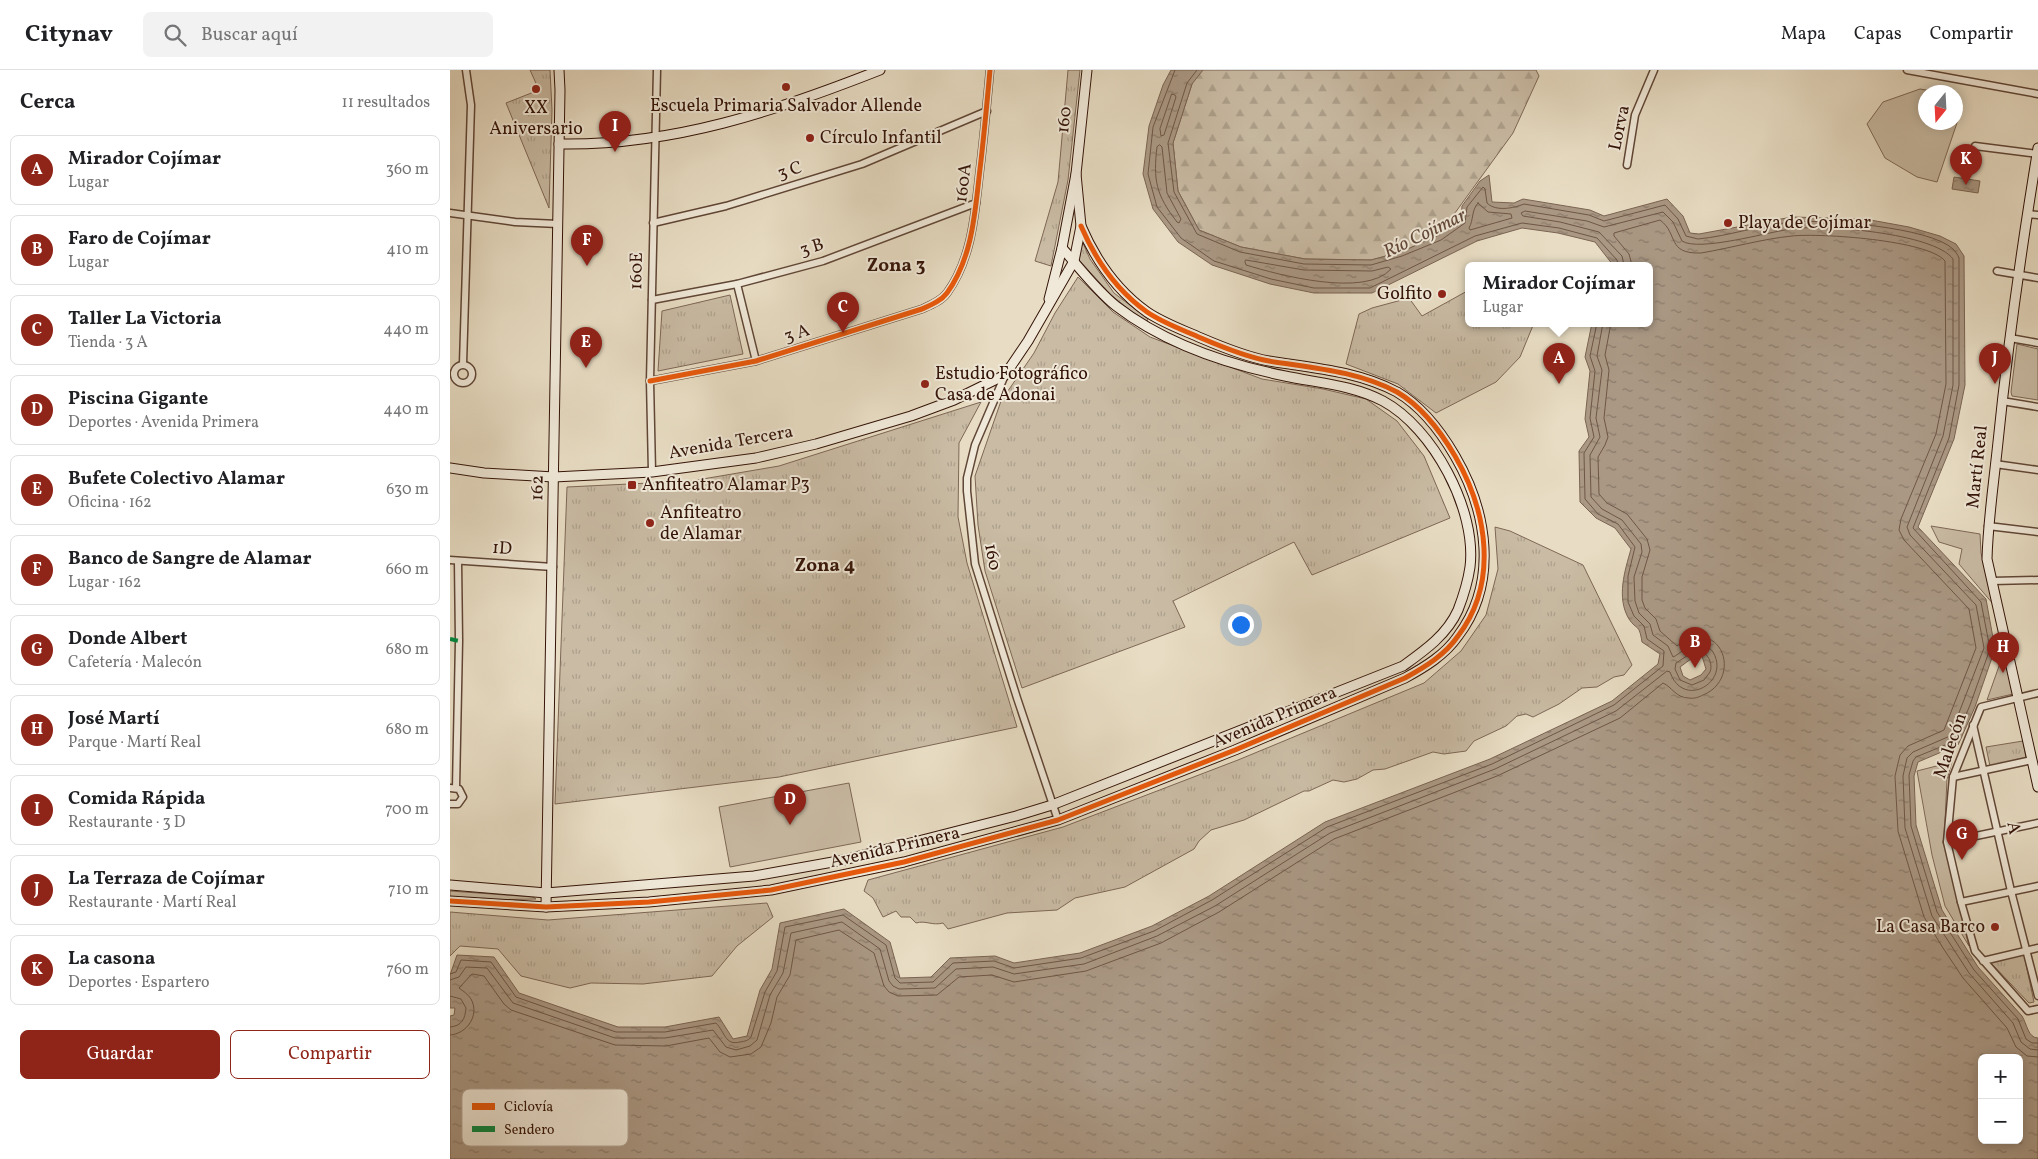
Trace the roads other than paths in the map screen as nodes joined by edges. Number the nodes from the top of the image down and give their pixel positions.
1 (466, 70) edge
2 (559, 70) edge
3 (657, 70) edge
4 (880, 70) edge
5 (990, 70) edge
6 (1087, 70) edge
7 (1654, 70) edge
8 (1907, 70) edge
9 (2038, 94) edge
10 (987, 111) junction
11 (656, 138) junction
12 (559, 144) junction
13 (1975, 146) dead end
14 (2038, 152) edge
15 (1627, 165) dead end
16 (1076, 174) junction
17 (976, 203) junction
18 (450, 213) edge
19 (2027, 214) junction
20 (2038, 215) edge
21 (468, 217) junction
22 (653, 223) junction
23 (558, 224) junction
24 (1081, 226) junction
25 (1064, 233) junction
26 (1062, 248) junction
27 (1074, 262) junction
28 (1997, 271) dead end
29 (2018, 275) junction
30 (2038, 278) edge
31 (737, 284) junction
32 (946, 294) joint
33 (652, 300) junction
34 (1047, 307) junction
35 (2010, 338) junction
36 (2038, 343) edge
37 (756, 361) junction
38 (463, 364) junction
39 (452, 374) edge
40 (1005, 375) junction
41 (650, 380) junction
42 (2002, 401) junction
43 (2038, 407) edge
44 (1996, 464) junction
45 (450, 468) edge
46 (2038, 470) edge
47 (652, 472) junction
48 (554, 477) junction
49 (1481, 517) junction
50 (1466, 520) junction
51 (1988, 526) junction
52 (2038, 532) edge
53 (450, 560) edge
54 (458, 561) junction
55 (553, 568) junction
56 (2038, 580) edge
57 (1992, 581) junction
58 (1398, 667) junction
59 (1405, 678) junction
60 (2038, 693) edge
61 (2018, 697) junction
62 (453, 719) edge
63 (1973, 725) junction
64 (1228, 736) junction
65 (1235, 750) junction
66 (2035, 760) edge
67 (1985, 770) junction
68 (1953, 777) junction
69 (2038, 787) edge
70 (453, 788) edge
71 (450, 804) edge
72 (1052, 805) junction
73 (1058, 820) junction
74 (2038, 823) edge
75 (1998, 831) junction
76 (1947, 842) junction
77 (450, 885) edge
78 (2038, 886) edge
79 (2011, 892) junction
80 (546, 893) junction
81 (450, 901) edge
82 (1961, 902) junction
83 (546, 907) junction
84 (2038, 948) edge
85 (2026, 950) junction
86 (1983, 961) junction
87 (2038, 996) edge
88 (2038, 1009) edge

1 - 21 street
2 - 12 street, 162
3 - 11 street, 160E
4 - 11 street
5 - 10 street, 160A
6 - 16 street, 160
7 - 15 street, Lorva
8 - 9 street
10 - 17 street, 160A
10 - 22 street, 3 C
11 - 12 street
11 - 22 street, 160E
12 - 23 street, 162
13 - 14 street
14 - 19 street, Martí Real
16 - 24 street, 160
16 - 25 street, 160
17 - 31 street, 3 B
17 - 32 street, 160A
18 - 21 street
19 - 20 street
19 - 29 street, Martí Real
21 - 23 street
21 - 38 street
22 - 33 street, 160E
23 - 48 street, 162
24 - 25 street
24 - 27 street, 160
24 - 49 street, Avenida Primera
25 - 26 street, 160
26 - 27 street, Avenida Primera
26 - 34 street, 160
27 - 34 street, 160
27 - 50 street, Avenida Primera
28 - 29 street
29 - 30 street
29 - 35 street, Martí Real
31 - 33 street, 3 B
31 - 37 street
32 - 37 street, 3 A
33 - 41 street, 160E
34 - 40 street, 160
35 - 36 street
35 - 42 street, Martí Real
37 - 41 street, 3 A
38 - 39 street
38 - 39 street
40 - 47 street, Avenida Tercera
40 - 72 street, 160
41 - 47 street, 160E
42 - 43 street
42 - 44 street, Martí Real
44 - 46 street
44 - 51 street, Martí Real
45 - 48 street, Avenida Tercera
47 - 48 street, Avenida Tercera
48 - 55 street, 162
49 - 50 street
49 - 59 street, Avenida Primera
50 - 58 street, Avenida Primera
51 - 52 street
51 - 57 street, Martí Real
53 - 54 street, 1D
54 - 55 street, 1D
54 - 62 street
55 - 80 street, 162
56 - 57 street
57 - 61 street, Martí Real
58 - 59 street
58 - 64 street, Avenida Primera
59 - 65 street, Avenida Primera
60 - 61 street
61 - 63 street, Malecón
61 - 66 street, Martí Real
62 - 70 street
63 - 67 street, A
63 - 68 street, Malecón
64 - 65 street
64 - 72 street, Avenida Primera
65 - 73 street, Avenida Primera
66 - 67 street
66 - 69 street, Martí Real
67 - 68 street
67 - 75 street, A
68 - 76 street, Malecón
70 - 71 street
72 - 73 street, 160
72 - 80 street, Avenida Primera
73 - 83 street, Avenida Primera
74 - 75 street
75 - 76 street
75 - 79 street, A
76 - 82 street, Malecón
77 - 80 street, Avenida Primera
78 - 79 street
79 - 82 street
79 - 85 street, A
80 - 83 street, 162
81 - 83 street, Avenida Primera
82 - 86 street, Malecón
84 - 85 street
85 - 86 street
85 - 87 street, A
86 - 88 street, Malecón

